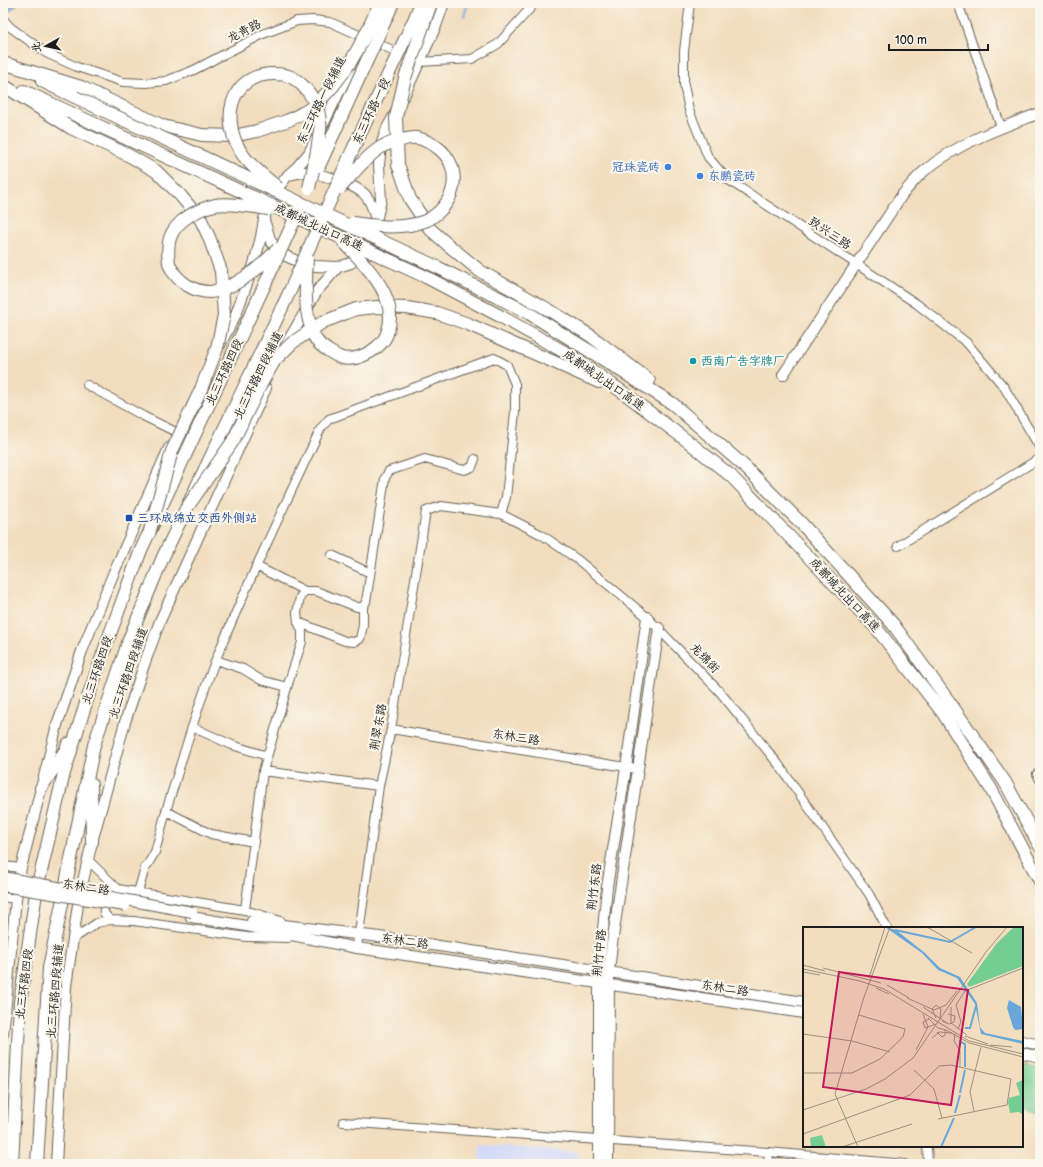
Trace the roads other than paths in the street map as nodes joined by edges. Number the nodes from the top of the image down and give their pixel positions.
1 (378, 3) edge
2 (393, 3) edge
3 (421, 3) edge
4 (431, 3) edge
5 (444, 3) edge
6 (535, 3) edge
7 (690, 3) edge
8 (958, 3) edge
9 (3, 19) edge
10 (8, 28) edge
11 (365, 38) junction
12 (419, 62) junction
13 (3, 63) edge
14 (3, 81) edge
15 (3, 85) edge
16 (1040, 113) edge
17 (1001, 127) junction
18 (288, 175) junction
19 (309, 188) junction
20 (288, 197) junction
21 (332, 197) junction
22 (300, 208) joint
23 (282, 210) junction
24 (264, 219) junction
25 (322, 220) joint
26 (376, 221) junction
27 (340, 222) junction
28 (338, 236) junction
29 (284, 243) junction
30 (307, 252) junction
31 (855, 264) junction
32 (338, 267) junction
33 (783, 374) dead end
34 (87, 386) dead end
35 (624, 394) junction
36 (673, 404) junction
37 (176, 432) junction
38 (1040, 448) edge
39 (1040, 458) edge
40 (475, 459) dead end
41 (186, 509) junction
42 (426, 511) joint
43 (501, 514) junction
44 (149, 534) junction
45 (898, 546) dead end
46 (332, 555) dead end
47 (256, 566) junction
48 (370, 573) junction
49 (305, 591) junction
50 (363, 607) junction
51 (647, 617) junction
52 (298, 622) junction
53 (659, 628) junction
54 (216, 660) junction
55 (287, 687) junction
56 (86, 703) junction
57 (192, 727) junction
58 (391, 729) junction
59 (268, 756) junction
60 (90, 763) junction
61 (626, 768) junction
62 (638, 769) junction
63 (263, 771) junction
64 (379, 786) junction
65 (41, 788) junction
66 (166, 811) junction
67 (92, 842) junction
68 (254, 842) junction
69 (1040, 846) edge
70 (88, 860) junction
71 (3, 866) edge
72 (21, 868) junction
73 (3, 877) edge
74 (1040, 881) edge
75 (3, 886) edge
76 (118, 889) junction
77 (138, 892) junction
78 (3, 897) edge
79 (16, 899) junction
80 (245, 910) junction
81 (192, 914) junction
82 (110, 920) junction
83 (299, 927) junction
84 (887, 927) edge
85 (358, 935) junction
86 (301, 938) junction
87 (73, 939) junction
88 (357, 948) junction
89 (604, 971) junction
90 (604, 983) junction
91 (803, 1002) edge
92 (803, 1013) edge
93 (3, 1034) edge
94 (1023, 1041) edge
95 (1040, 1045) edge
96 (1023, 1053) edge
97 (1040, 1057) edge
98 (343, 1122) dead end
99 (603, 1141) junction
100 (927, 1147) edge
101 (768, 1152) junction
102 (12, 1164) edge
103 (37, 1164) edge
104 (56, 1164) edge
105 (599, 1164) edge
106 (608, 1164) edge
107 (769, 1164) edge
108 (906, 1164) edge
109 (928, 1164) edge

1 - 11 main road, 东三环路一段辅道
1 - 13 highway, bridge
2 - 19 highway, 东三环路一段, bridge
3 - 21 highway, 东三环路一段, bridge
4 - 36 highway, bridge
5 - 12 main road
6 - 12 street, 龙青路
7 - 31 street, 致兴三路
8 - 17 street
9 - 10 street, 龙青路
10 - 11 street, 龙青路
11 - 12 street, 龙青路
11 - 18 main road, 东三环路一段辅道
12 - 26 main road
13 - 20 highway, 成都城北出口高速, bridge
14 - 23 highway, 成都城北出口高速, bridge
15 - 44 highway, bridge
16 - 17 main road
17 - 31 main road
18 - 24 main road, 东三环路一段辅道
18 - 26 main road
19 - 20 highway, bridge
19 - 22 highway, 东三环路一段
20 - 27 highway, 成都城北出口高速, bridge
21 - 25 highway, 东三环路一段, bridge
21 - 27 highway, bridge
22 - 29 highway, 北三环路四段, bridge
23 - 28 highway, 成都城北出口高速, bridge
23 - 29 highway, bridge
24 - 32 main road
24 - 37 main road
25 - 30 highway, 北三环路四段, bridge
26 - 32 main road, 北三环路四段辅道
27 - 36 highway, 成都城北出口高速, bridge
28 - 30 highway, bridge
28 - 35 highway, 成都城北出口高速, bridge
29 - 44 highway, 北三环路四段, bridge
30 - 41 highway, 北三环路四段, bridge
31 - 33 main road
31 - 38 street, 致兴三路
32 - 67 main road, 北三环路四段辅道
34 - 37 street
35 - 41 highway, bridge
35 - 74 highway, 成都城北出口高速
36 - 69 highway, 成都城北出口高速
37 - 65 main road
39 - 45 street
40 - 48 street
41 - 60 highway, 北三环路四段
42 - 43 street, 龙绵街
42 - 58 street, 荆翠东路
43 - 47 street
43 - 51 street, 龙绵街
44 - 56 highway, 北三环路四段
46 - 48 street
47 - 49 street
47 - 54 street
48 - 50 street
49 - 50 street
49 - 52 street
50 - 52 street
51 - 53 street, 龙绵街
51 - 61 main road, 荆竹东路
52 - 55 street
53 - 62 main road, 荆竹中路
53 - 84 street, 龙绵街
54 - 55 street
54 - 57 street
55 - 59 street
56 - 65 highway
56 - 102 highway, 北三环路四段
57 - 59 street
57 - 66 street
58 - 61 street, 东林三路
58 - 64 street, 荆翠东路
59 - 63 street
60 - 67 highway
60 - 103 highway, 北三环路四段
61 - 62 street, 东林三路
61 - 89 main road, 荆竹东路
62 - 89 main road, 荆竹中路
63 - 64 street
63 - 68 street
64 - 85 street, 荆翠东路
65 - 72 main road
66 - 68 street
66 - 77 street
67 - 70 main road, 北三环路四段辅道
68 - 80 street
70 - 76 street
70 - 87 main road, 北三环路四段辅道
71 - 72 street
72 - 79 main road
73 - 81 main road, 东林二路, bridge
75 - 81 main road, 东林二路, bridge
76 - 77 street
76 - 82 street
77 - 80 street
78 - 79 street
79 - 93 main road
80 - 83 street
81 - 83 main road, 东林二路
81 - 86 main road, 东林二路
82 - 86 street
82 - 87 street
83 - 85 main road, 东林二路
85 - 88 street, 荆翠东路
85 - 89 main road, 东林二路
86 - 88 main road, 东林二路
87 - 104 main road, 北三环路四段辅道
88 - 90 main road, 东林二路
89 - 90 main road, 荆竹东路
89 - 91 main road, 东林二路
90 - 92 main road, 东林二路
90 - 99 main road, 荆竹东路
94 - 95 main road
96 - 97 main road
98 - 99 street
99 - 101 street
99 - 105 main road, 荆竹东路
99 - 106 main road
100 - 109 street
101 - 107 street
101 - 108 street

